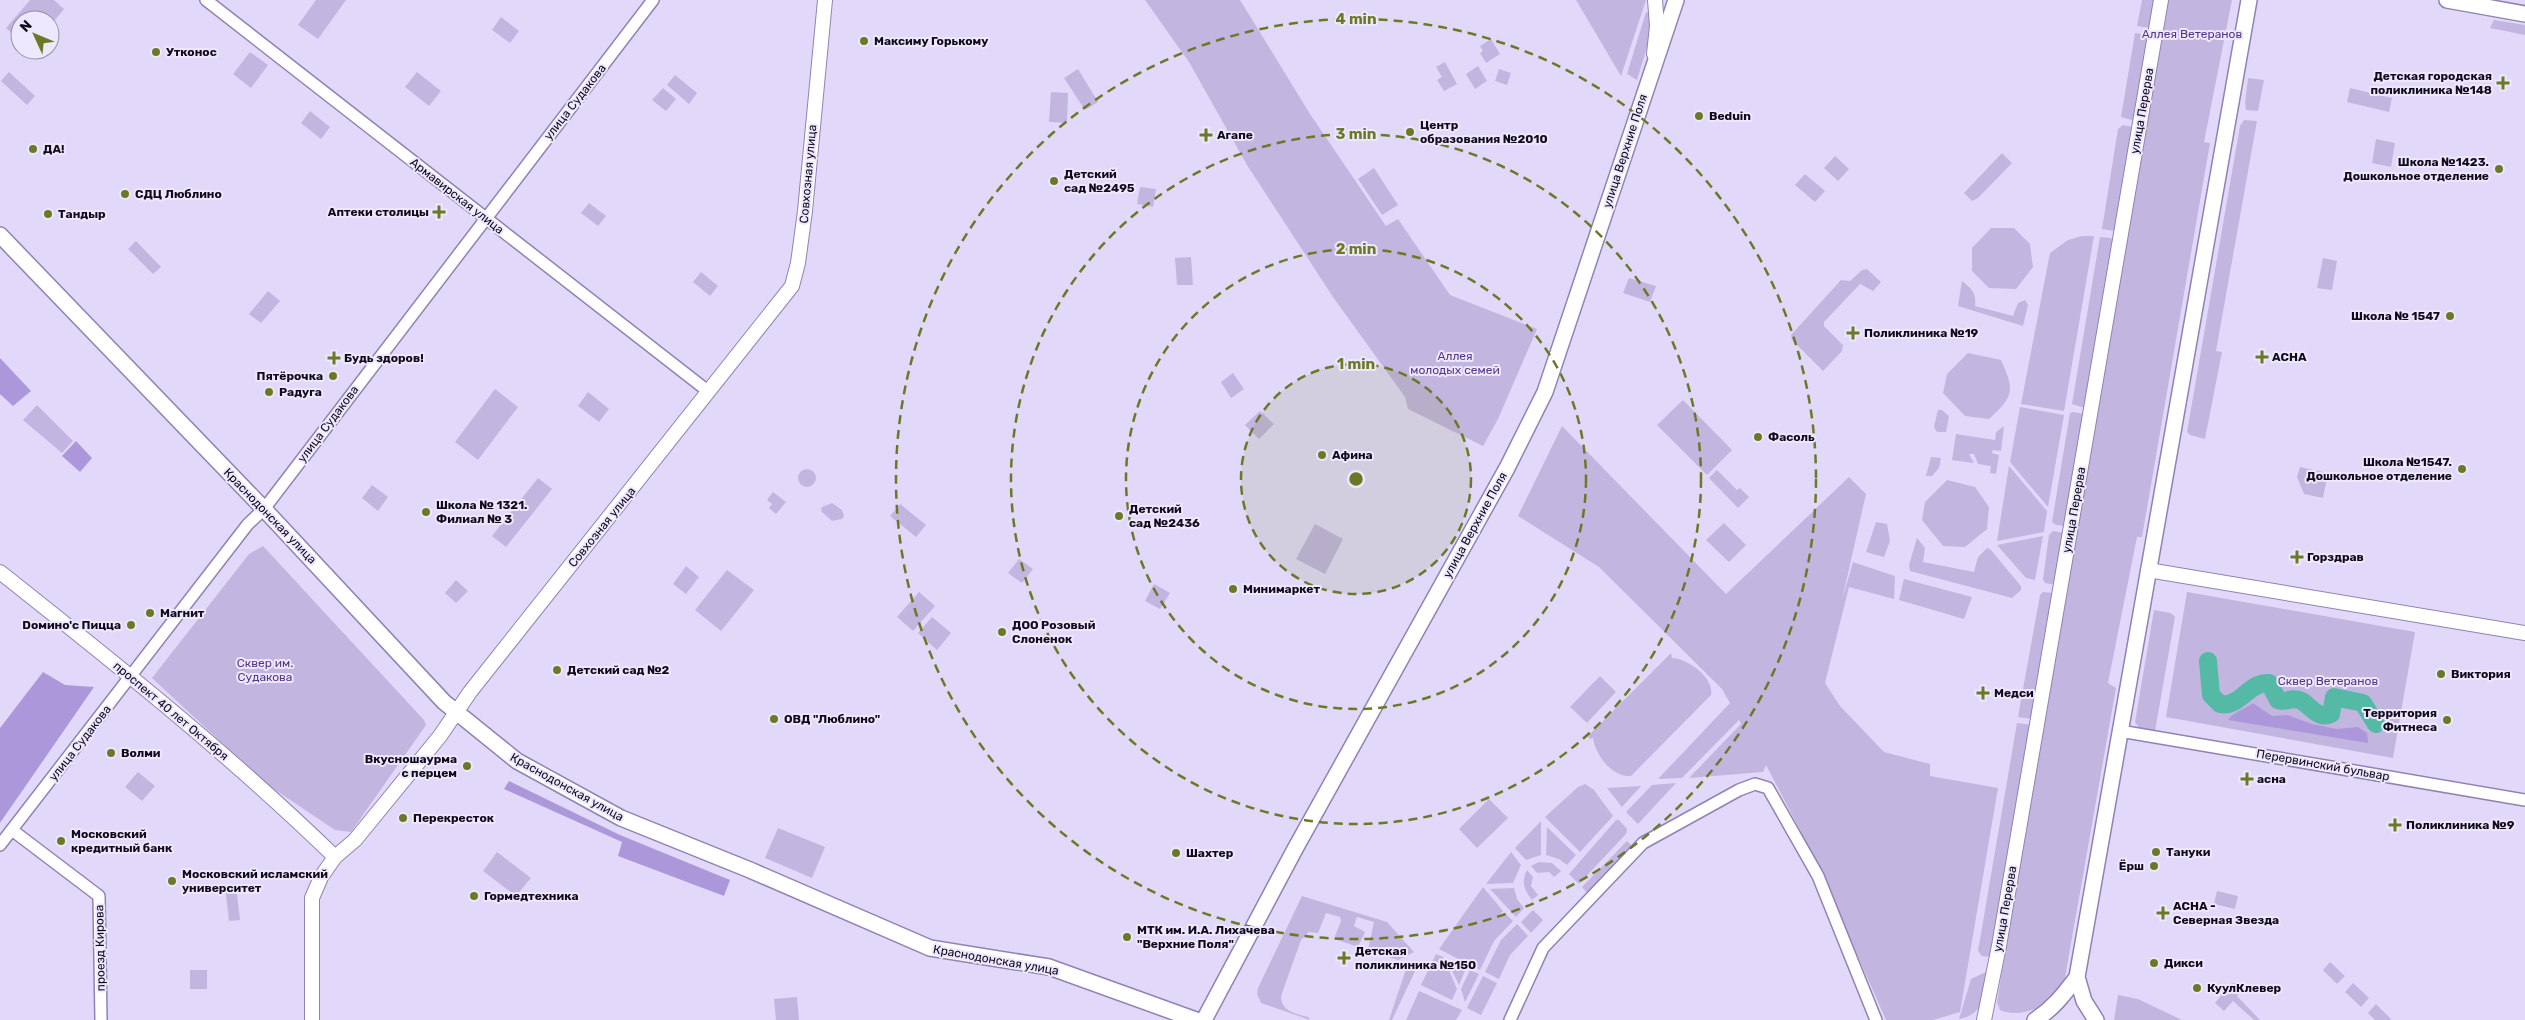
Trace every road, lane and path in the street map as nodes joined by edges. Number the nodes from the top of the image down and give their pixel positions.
1 (206, 0) edge
2 (654, 0) edge
3 (825, 0) edge
4 (1655, 0) edge
5 (1676, 0) edge
6 (2161, 0) edge
7 (2248, 0) edge
8 (2447, 0) edge
9 (2525, 14) edge
10 (1652, 68) junction
11 (486, 218) junction
12 (0, 235) edge
13 (709, 392) junction
14 (264, 509) junction
15 (2148, 570) junction
16 (0, 572) edge
17 (2525, 633) edge
18 (131, 677) junction
19 (456, 712) junction
20 (2120, 731) junction
21 (2525, 800) edge
22 (12, 830) junction
23 (0, 845) edge
24 (335, 857) junction
25 (2077, 977) junction
26 (101, 1020) edge
27 (312, 1020) edge
28 (1196, 1020) edge
29 (1204, 1020) edge
30 (1510, 1020) edge
31 (1876, 1020) edge
32 (1984, 1020) edge
33 (2035, 1020) edge
34 (2096, 1020) edge

1 - 11 street, Армавирская улица
2 - 11 street, улица Судакова
3 - 13 street, Совхозная улица
4 - 10 street
5 - 10 main road, улица Верхние Поля
6 - 32 street, улица Перерва
7 - 15 main road
8 - 9 main road
10 - 29 main road, улица Верхние Поля
11 - 13 street, Армавирская улица
11 - 14 street, улица Судакова
12 - 14 main road, Краснодонская улица
13 - 19 street, Совхозная улица
14 - 18 street, улица Судакова
14 - 19 main road, Краснодонская улица
15 - 17 street
15 - 20 main road
16 - 18 street, проспект 40 лет Октября
18 - 22 street, улица Судакова
18 - 24 street, проспект 40 лет Октября
19 - 24 street, Совхозная улица
19 - 28 main road, Краснодонская улица
20 - 21 street, Перервинский бульвар
20 - 25 main road
22 - 23 street, улица Судакова
22 - 26 street, проезд Кирова
24 - 27 street, Совхозная улица
25 - 33 main road
25 - 34 main road
30 - 31 street

